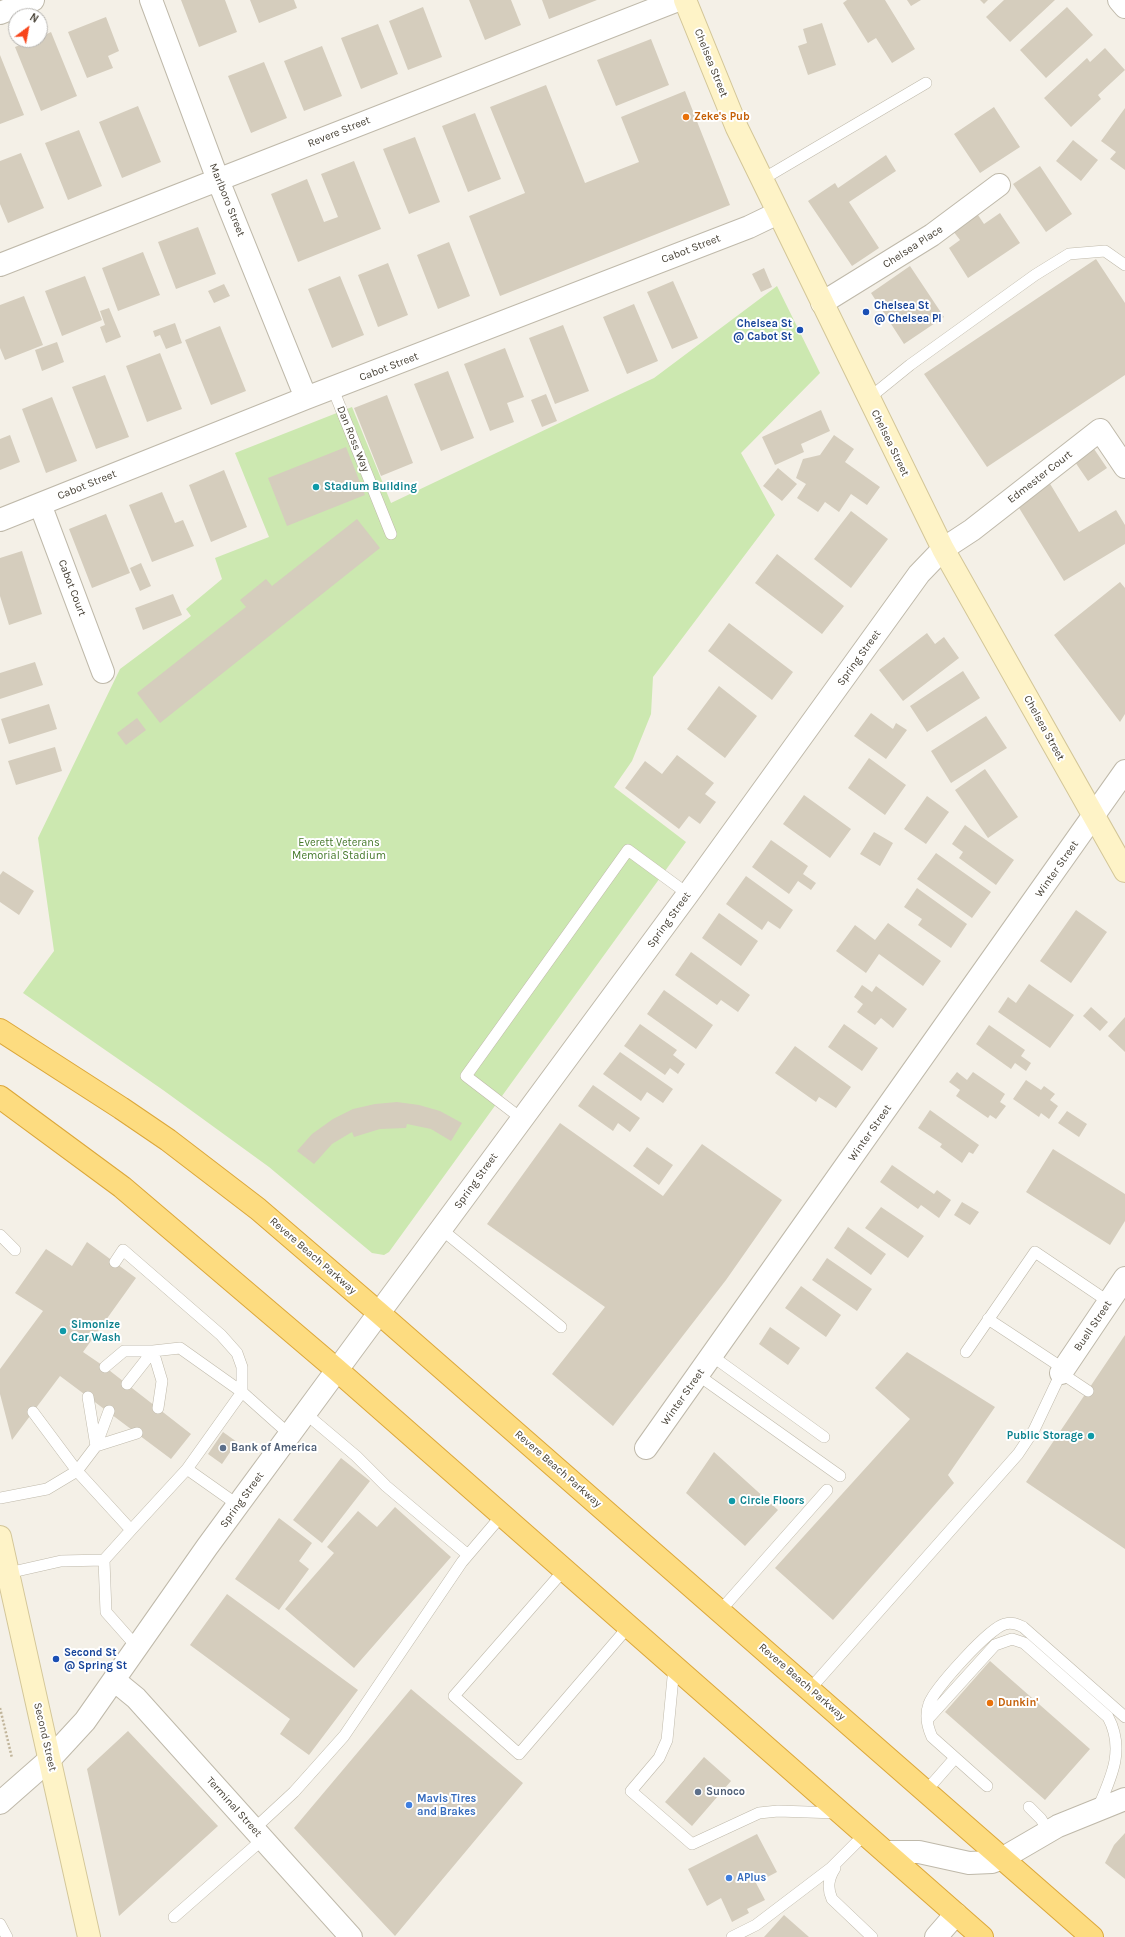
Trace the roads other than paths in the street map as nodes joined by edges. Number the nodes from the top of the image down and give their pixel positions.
1 (33, 0) edge
2 (151, 0) edge
3 (678, 0) edge
4 (685, 0) edge
5 (1119, 0) edge
6 (1125, 8) edge
7 (0, 13) edge
8 (926, 83) dead end
9 (763, 179) junction
10 (218, 180) junction
11 (999, 185) dead end
12 (778, 213) junction
13 (0, 265) edge
14 (1125, 265) edge
15 (822, 303) junction
16 (333, 389) junction
17 (306, 398) junction
18 (868, 399) junction
19 (1125, 467) edge
20 (40, 504) junction
21 (0, 520) edge
22 (391, 534) dead end
23 (943, 549) junction
24 (104, 672) dead end
25 (1125, 771) edge
26 (1094, 818) junction
27 (1125, 871) edge
28 (688, 894) junction
29 (0, 1030) edge
30 (0, 1097) edge
31 (522, 1119) junction
32 (441, 1228) junction
33 (0, 1235) edge
34 (15, 1250) dead end
35 (116, 1262) dead end
36 (1125, 1278) edge
37 (1109, 1302) junction
38 (379, 1313) junction
39 (988, 1319) junction
40 (562, 1327) dead end
41 (153, 1351) junction
42 (966, 1352) dead end
43 (712, 1356) junction
44 (105, 1367) dead end
45 (337, 1370) junction
46 (1063, 1371) junction
47 (698, 1375) junction
48 (127, 1384) dead end
49 (1088, 1390) dead end
50 (242, 1392) junction
51 (88, 1397) dead end
52 (158, 1408) dead end
53 (109, 1411) dead end
54 (33, 1412) dead end
55 (305, 1413) junction
56 (137, 1433) dead end
57 (289, 1434) junction
58 (824, 1437) dead end
59 (96, 1446) junction
60 (646, 1448) dead end
61 (187, 1469) junction
62 (77, 1471) junction
63 (840, 1476) dead end
64 (827, 1490) dead end
65 (0, 1498) edge
66 (238, 1505) junction
67 (502, 1515) junction
68 (131, 1530) junction
69 (0, 1537) edge
70 (468, 1555) junction
71 (104, 1560) junction
72 (564, 1570) junction
73 (8, 1573) junction
74 (720, 1611) junction
75 (629, 1626) junction
76 (137, 1647) junction
77 (674, 1666) junction
78 (114, 1680) junction
79 (810, 1689) junction
80 (1125, 1717) edge
81 (927, 1720) junction
82 (955, 1758) junction
83 (50, 1759) junction
84 (987, 1786) dead end
85 (926, 1791) junction
86 (1125, 1799) edge
87 (0, 1803) edge
88 (1029, 1807) dead end
89 (1098, 1809) junction
90 (841, 1813) junction
91 (1048, 1831) junction
92 (258, 1834) junction
93 (865, 1834) junction
94 (886, 1852) junction
95 (1003, 1858) junction
96 (838, 1862) junction
97 (956, 1914) junction
98 (174, 1917) dead end
99 (0, 1924) edge
100 (7, 1937) edge
101 (89, 1937) edge
102 (351, 1937) edge
103 (732, 1937) edge
104 (872, 1937) edge
105 (936, 1937) edge
106 (982, 1937) edge
107 (1092, 1937) edge

1 - 7 street
2 - 10 street, Marlboro Street
3 - 10 street, Revere Street
4 - 9 main road, Chelsea Street
5 - 6 street
8 - 9 lane
9 - 12 main road, Chelsea Street
10 - 13 street, Revere Street
10 - 17 street, Marlboro Street
11 - 15 street, Chelsea Place
12 - 15 main road, Chelsea Street
12 - 16 street, Cabot Street
14 - 18 lane
15 - 18 main road, Chelsea Street
16 - 17 street, Cabot Street
16 - 22 lane, Dan Ross Way
17 - 20 street, Cabot Street
18 - 23 main road, Chelsea Street
19 - 23 street, Edmester Court
20 - 21 street, Cabot Street
20 - 24 street, Cabot Court
23 - 26 main road, Chelsea Street
23 - 28 street, Spring Street
25 - 26 street, Winter Street
26 - 27 main road, Chelsea Street
26 - 43 street, Winter Street
28 - 31 street, Spring Street
28 - 31 lane
29 - 38 highway, Revere Beach Parkway
30 - 45 highway
31 - 32 street, Spring Street
32 - 38 street, Spring Street
32 - 40 lane
33 - 34 lane
35 - 50 lane
36 - 37 street, Buell Street
37 - 39 lane
37 - 46 street, Buell Street
38 - 45 street, Spring Street
38 - 74 highway, Revere Beach Parkway
39 - 42 lane
39 - 46 lane
41 - 44 lane
41 - 48 lane
41 - 50 lane
41 - 52 lane
43 - 47 street, Winter Street
43 - 58 lane
45 - 55 street, Spring Street
45 - 67 highway
46 - 49 lane
46 - 79 lane
47 - 60 street, Winter Street
47 - 63 lane
50 - 57 lane
50 - 61 lane
51 - 59 lane
53 - 59 lane
54 - 62 lane
55 - 57 street, Spring Street
55 - 70 lane
56 - 59 lane
57 - 66 street, Spring Street
59 - 62 lane
61 - 66 lane
61 - 68 lane
62 - 65 lane
62 - 68 lane
64 - 74 lane
66 - 76 street, Spring Street
67 - 70 lane
67 - 72 highway
68 - 71 lane
69 - 73 main road, Second Street
70 - 92 lane
71 - 73 lane
71 - 76 lane
72 - 75 highway
72 - 75 lane
73 - 83 main road, Second Street
74 - 79 highway, Revere Beach Parkway
75 - 77 highway
76 - 78 street, Spring Street
77 - 90 highway
77 - 90 lane
78 - 83 street, Spring Street
78 - 92 street, Terminal Street
79 - 85 highway, Revere Beach Parkway
80 - 81 lane
81 - 82 lane
81 - 89 lane
82 - 84 lane
82 - 85 lane
83 - 87 street, Spring Street
83 - 101 main road, Second Street
85 - 95 highway, Revere Beach Parkway
86 - 89 street
88 - 91 lane
89 - 91 street
90 - 93 highway
91 - 95 street
92 - 98 lane
92 - 102 street, Terminal Street
93 - 94 highway
93 - 96 lane
94 - 95 street
94 - 97 highway
95 - 107 highway, Revere Beach Parkway
96 - 103 lane
96 - 104 lane
97 - 105 street
97 - 106 highway
99 - 100 lane

